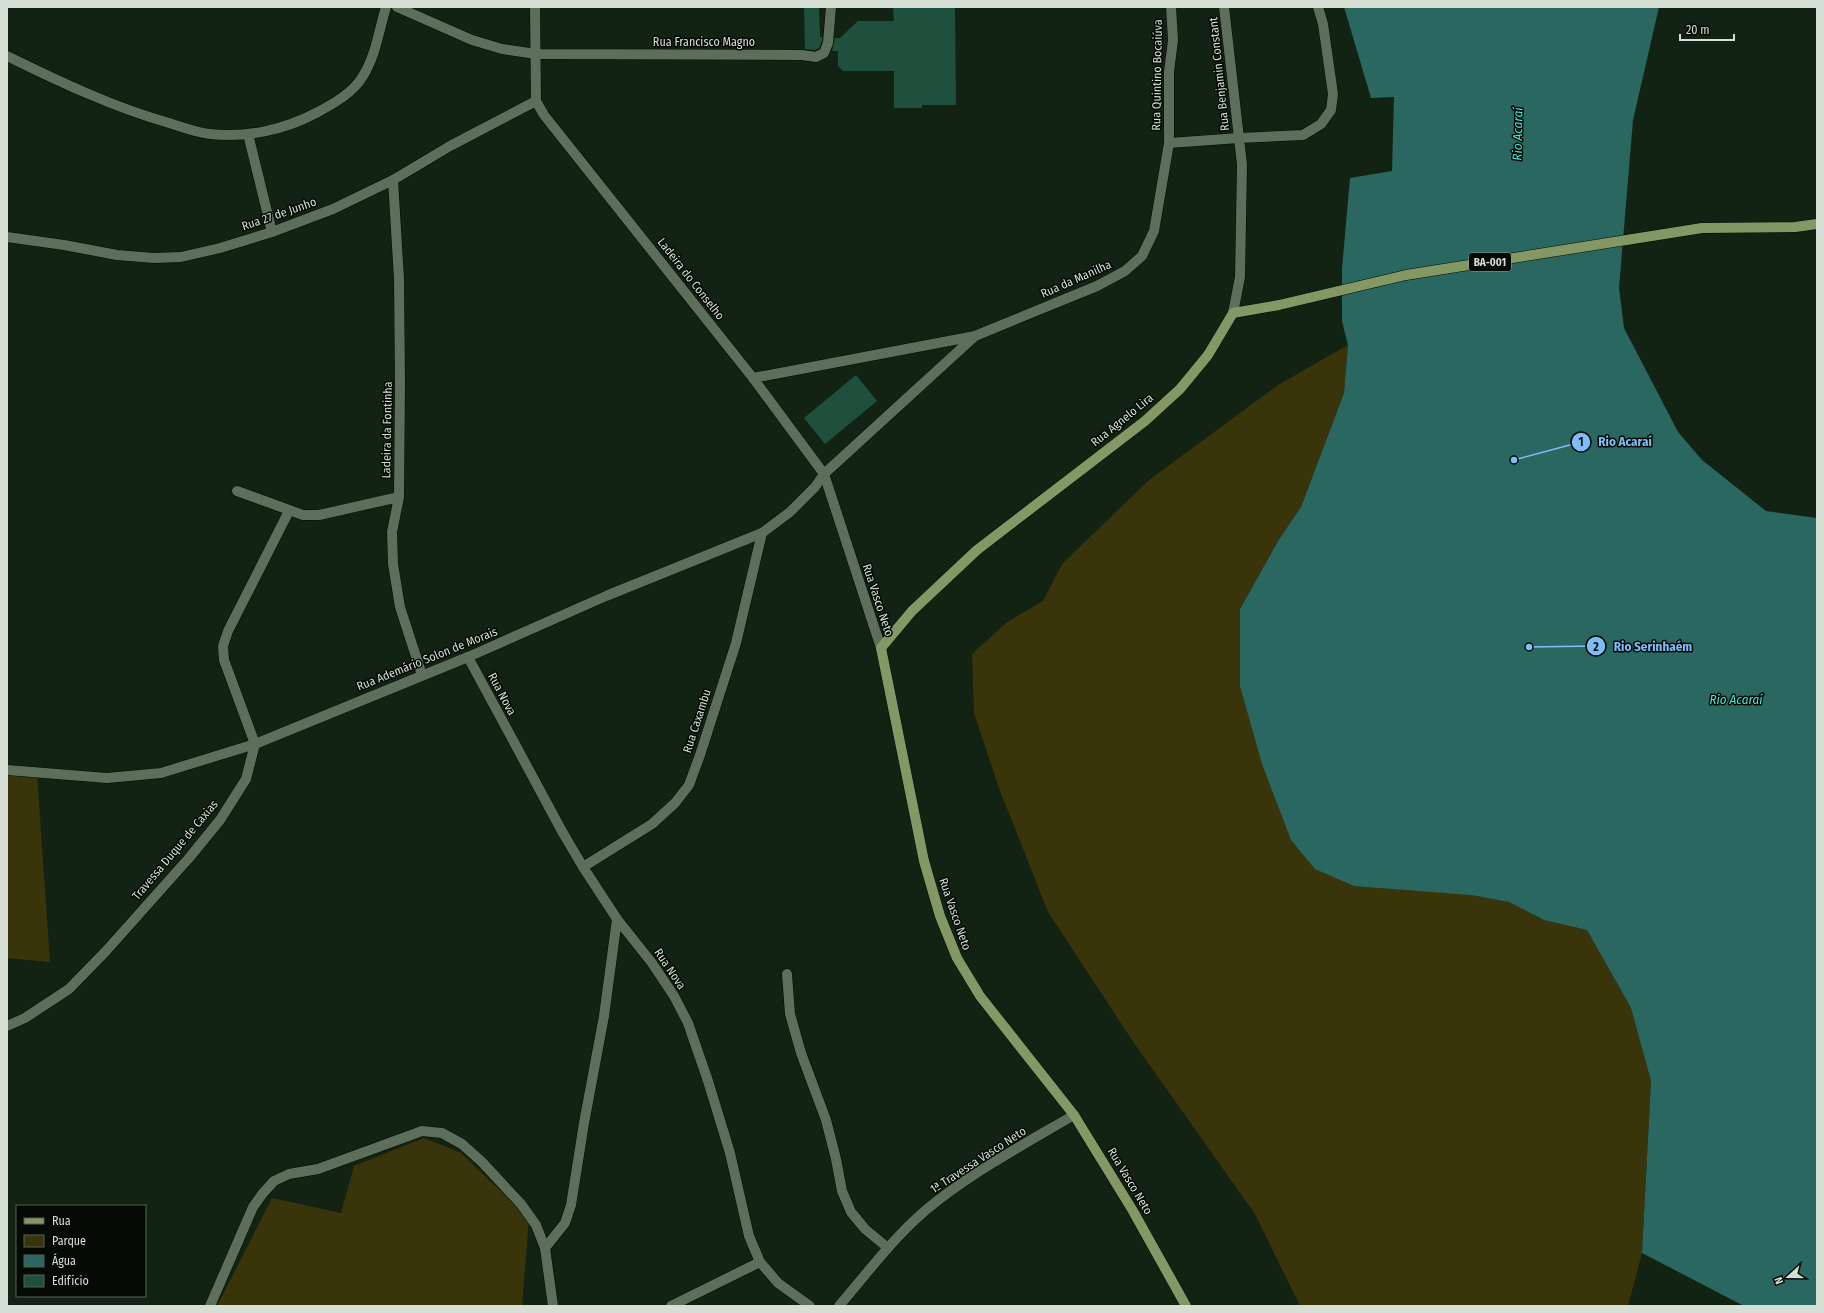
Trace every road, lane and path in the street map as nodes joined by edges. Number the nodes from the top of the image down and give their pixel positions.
1 (386, 7) edge
2 (397, 7) edge
3 (535, 7) edge
4 (831, 7) edge
5 (1171, 7) edge
6 (1224, 7) edge
7 (1318, 7) edge
8 (536, 54) junction
9 (7, 56) edge
10 (536, 102) junction
11 (248, 134) junction
12 (1239, 138) junction
13 (1169, 143) junction
14 (393, 180) junction
15 (1817, 224) edge
16 (272, 232) junction
17 (7, 237) edge
18 (1232, 313) junction
19 (975, 336) junction
20 (753, 378) junction
21 (824, 474) junction
22 (237, 491) dead end
23 (399, 497) junction
24 (289, 511) junction
25 (762, 533) junction
26 (881, 648) junction
27 (468, 657) junction
28 (422, 675) junction
29 (255, 744) junction
30 (7, 770) edge
31 (583, 867) junction
32 (617, 919) junction
33 (787, 974) dead end
34 (7, 1026) edge
35 (1074, 1115) junction
36 (545, 1248) junction
37 (888, 1248) junction
38 (760, 1262) junction
39 (210, 1306) edge
40 (553, 1306) edge
41 (671, 1306) edge
42 (810, 1306) edge
43 (839, 1306) edge
44 (1186, 1306) edge

1 - 11 street
2 - 8 street, Rua Francisco Magno
3 - 8 street
4 - 8 street, Rua Francisco Magno
5 - 13 street, Rua Quintino Bocaiúva
6 - 12 street, Rua Benjamin Constant
7 - 12 street
8 - 10 street
9 - 11 street
10 - 14 street, Rua 27 de Junho
10 - 20 street, Ladeira do Conselho
11 - 16 street
12 - 13 street
12 - 18 street, Rua Agnelo Lira
13 - 19 street, Rua da Manilha
14 - 16 street, Rua 27 de Junho
14 - 23 street, Ladeira da Fontinha
15 - 18 main road, BA-001
16 - 17 street, Rua 27 de Junho
18 - 26 main road, Rua Agnelo Lira
19 - 20 street, Rua da Manilha
19 - 21 street, Rua da Manilha
20 - 21 street, Ladeira do Conselho
21 - 25 street, Rua Ademário Solon de Morais
21 - 26 street, Rua Vasco Neto
22 - 24 street
23 - 24 street
23 - 28 street, Ladeira da Fontinha
24 - 29 street
25 - 27 street, Rua Ademário Solon de Morais
25 - 31 street, Rua Caxambu
26 - 35 main road, Rua Vasco Neto
27 - 28 street, Rua Ademário Solon de Morais
27 - 31 street, Rua Nova
28 - 29 street, Rua Ademário Solon de Morais
29 - 30 street, Rua Ademário Solon de Morais
29 - 34 street, Travessa Duque de Caxias
31 - 32 street, Rua Nova
32 - 36 street
32 - 38 street, Rua Nova
33 - 37 street
35 - 37 street, 1ª Travessa Vasco Neto
35 - 44 main road, Rua Vasco Neto
36 - 39 street
36 - 40 street
37 - 43 street, 1ª Travessa Vasco Neto
38 - 41 street
38 - 42 street, Rua Nova

